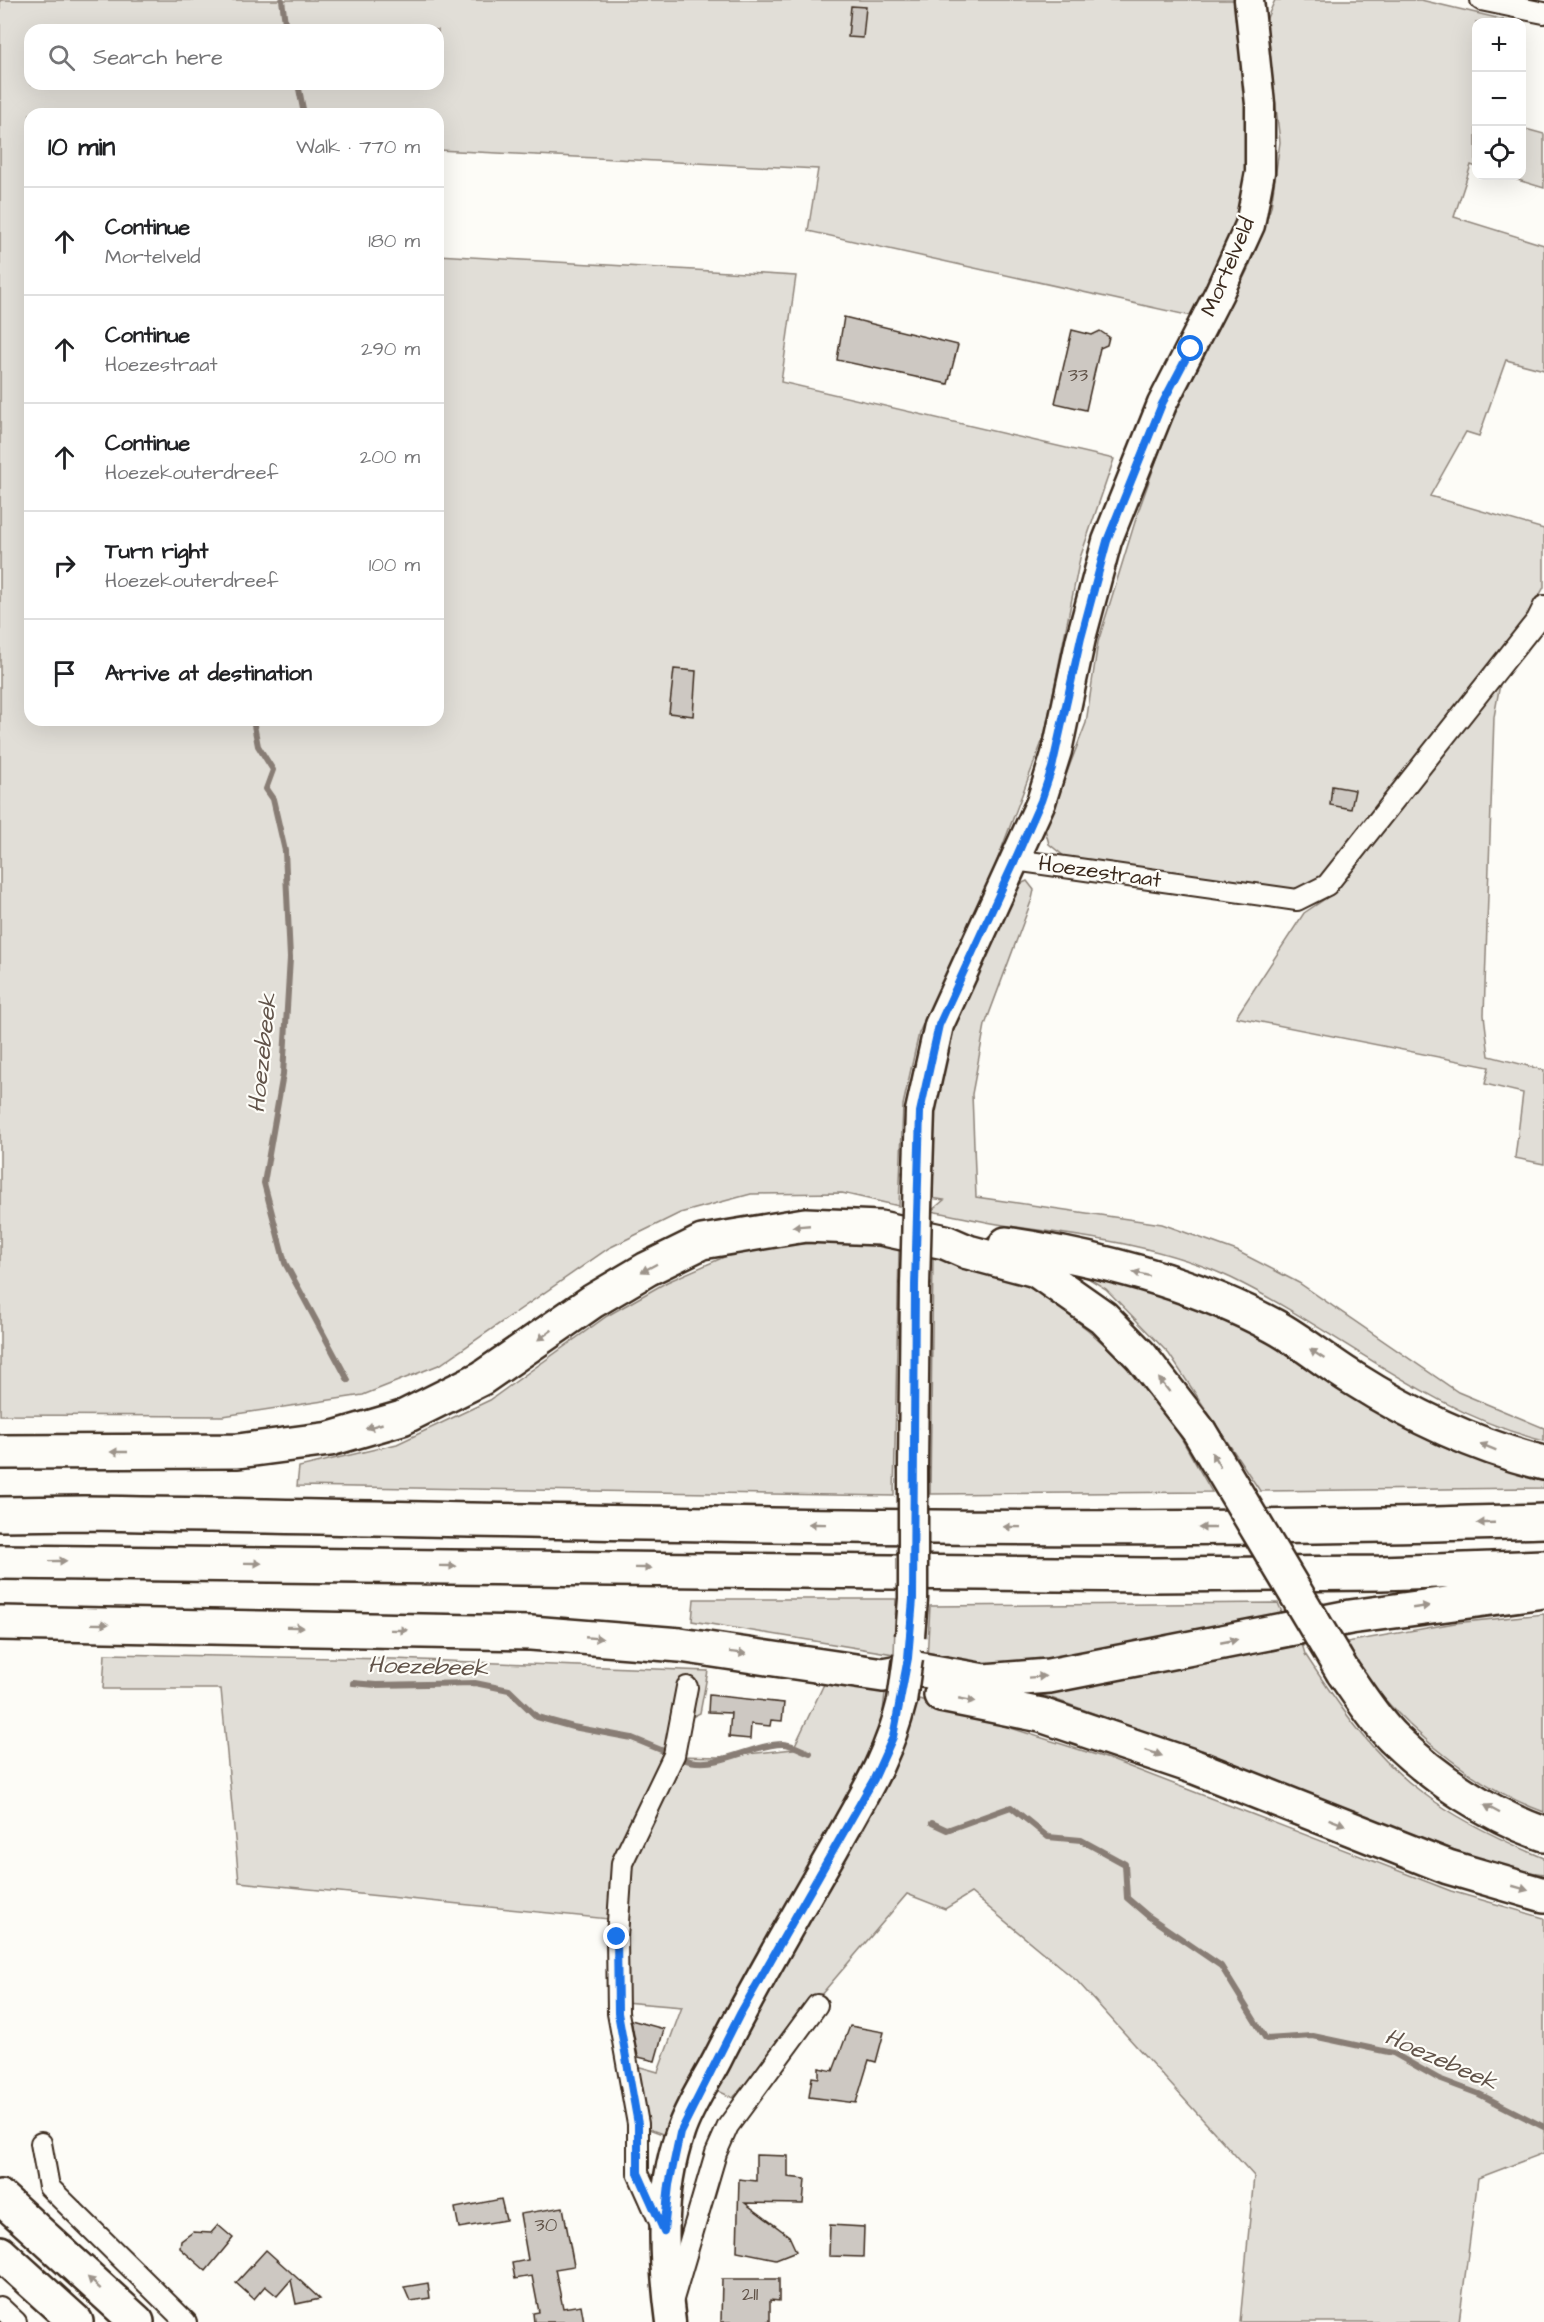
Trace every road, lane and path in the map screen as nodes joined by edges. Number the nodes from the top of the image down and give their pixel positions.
1 (1249, 0) edge
2 (1481, 0) edge
3 (1544, 13) edge
4 (1544, 606) edge
5 (1015, 860) junction
6 (945, 1242) junction
7 (0, 1452) edge
8 (1544, 1464) edge
9 (0, 1514) edge
10 (1544, 1521) edge
11 (0, 1562) edge
12 (1544, 1567) edge
13 (1544, 1592) edge
14 (0, 1623) edge
15 (901, 1656) junction
16 (687, 1687) dead end
17 (1544, 1834) edge
18 (1544, 1895) edge
19 (817, 2005) dead end
20 (41, 2143) dead end
21 (0, 2197) edge
22 (664, 2231) junction
23 (0, 2253) edge
24 (0, 2307) edge
25 (670, 2316) edge
26 (16, 2322) edge
27 (76, 2322) edge
28 (137, 2322) edge
29 (186, 2322) edge

1 - 5 street, Mortelveld
2 - 3 street
4 - 5 street, Hoezestraat
5 - 15 street, Hoezestraat, bridge
6 -> 7 highway
8 -> 6 highway
17 -> 6 highway, bridge
10 -> 9 highway
11 -> 12 highway
15 -> 13 highway
14 -> 15 highway
15 -> 18 highway
15 - 22 street, Hoezestraat, bridge
16 - 22 street
19 - 25 street
20 - 29 street
28 -> 21 highway
22 - 25 street, Hoezestraat
23 - 27 highway
24 - 26 street

